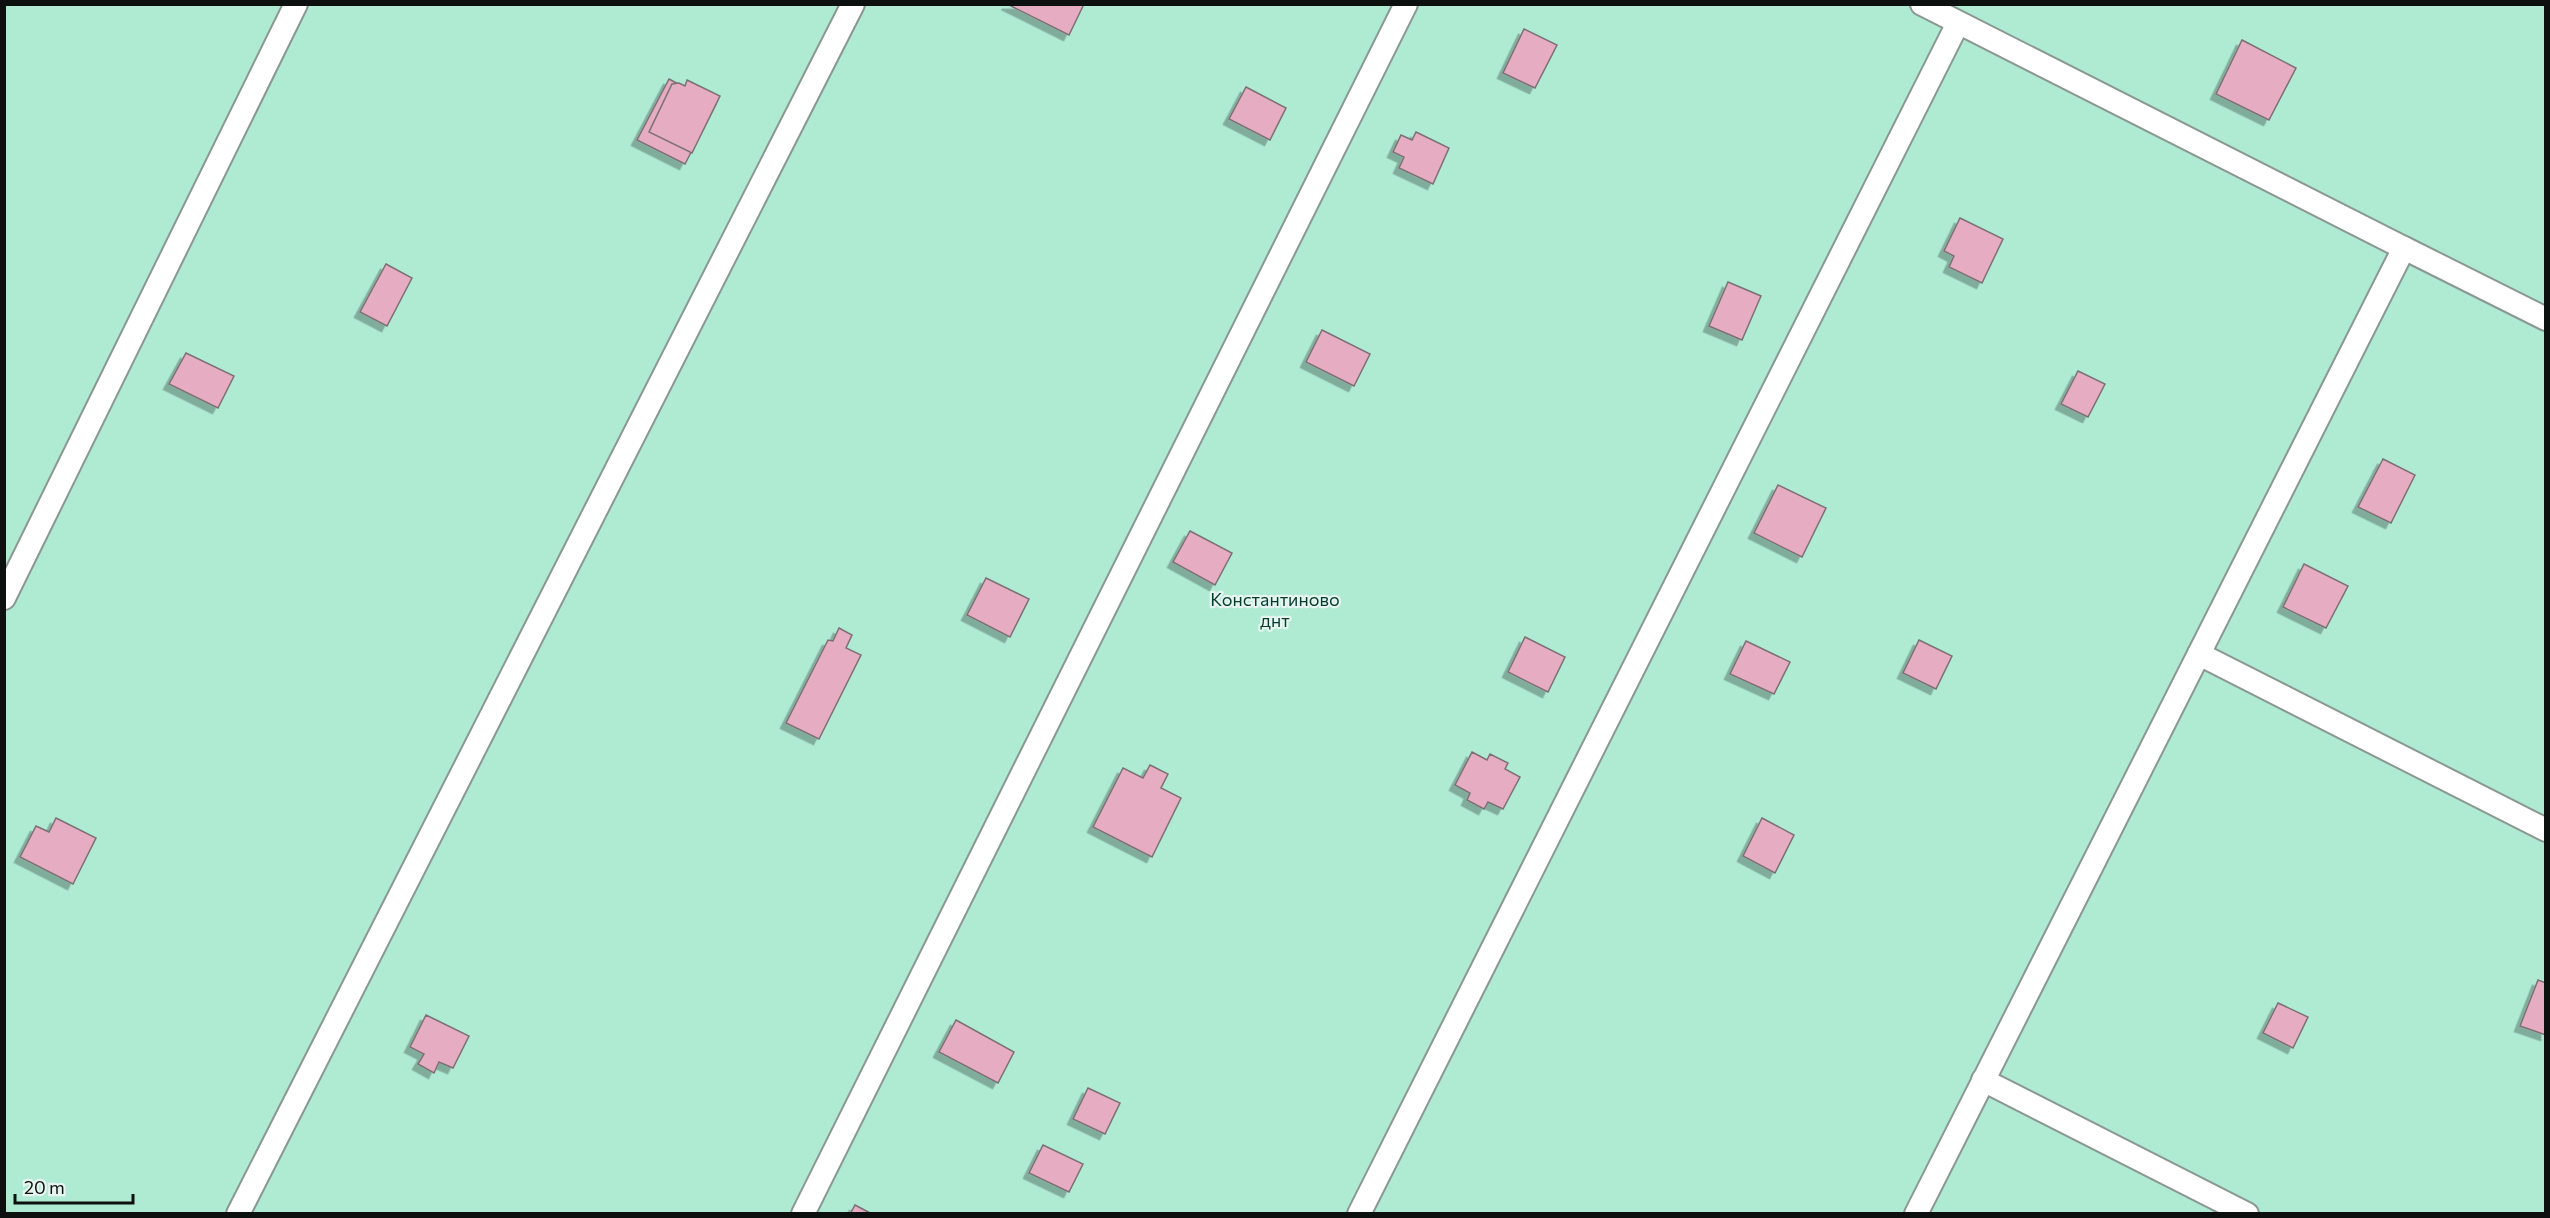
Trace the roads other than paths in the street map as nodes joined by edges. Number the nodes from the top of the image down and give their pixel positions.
1 (296, 4) edge
2 (853, 4) edge
3 (1406, 4) edge
4 (1922, 4) edge
5 (1958, 23) junction
6 (2404, 248) junction
7 (2546, 319) edge
8 (4, 598) edge
9 (2199, 654) junction
10 (2546, 830) edge
11 (1983, 1080) junction
12 (238, 1214) edge
13 (802, 1214) edge
14 (1359, 1214) edge
15 (1916, 1214) edge
16 (2247, 1214) edge

1 - 8 lane
2 - 12 lane
3 - 13 lane
4 - 5 lane
5 - 6 lane
5 - 14 lane
6 - 7 lane
6 - 9 lane
9 - 10 lane
9 - 11 lane
11 - 15 lane
11 - 16 lane

